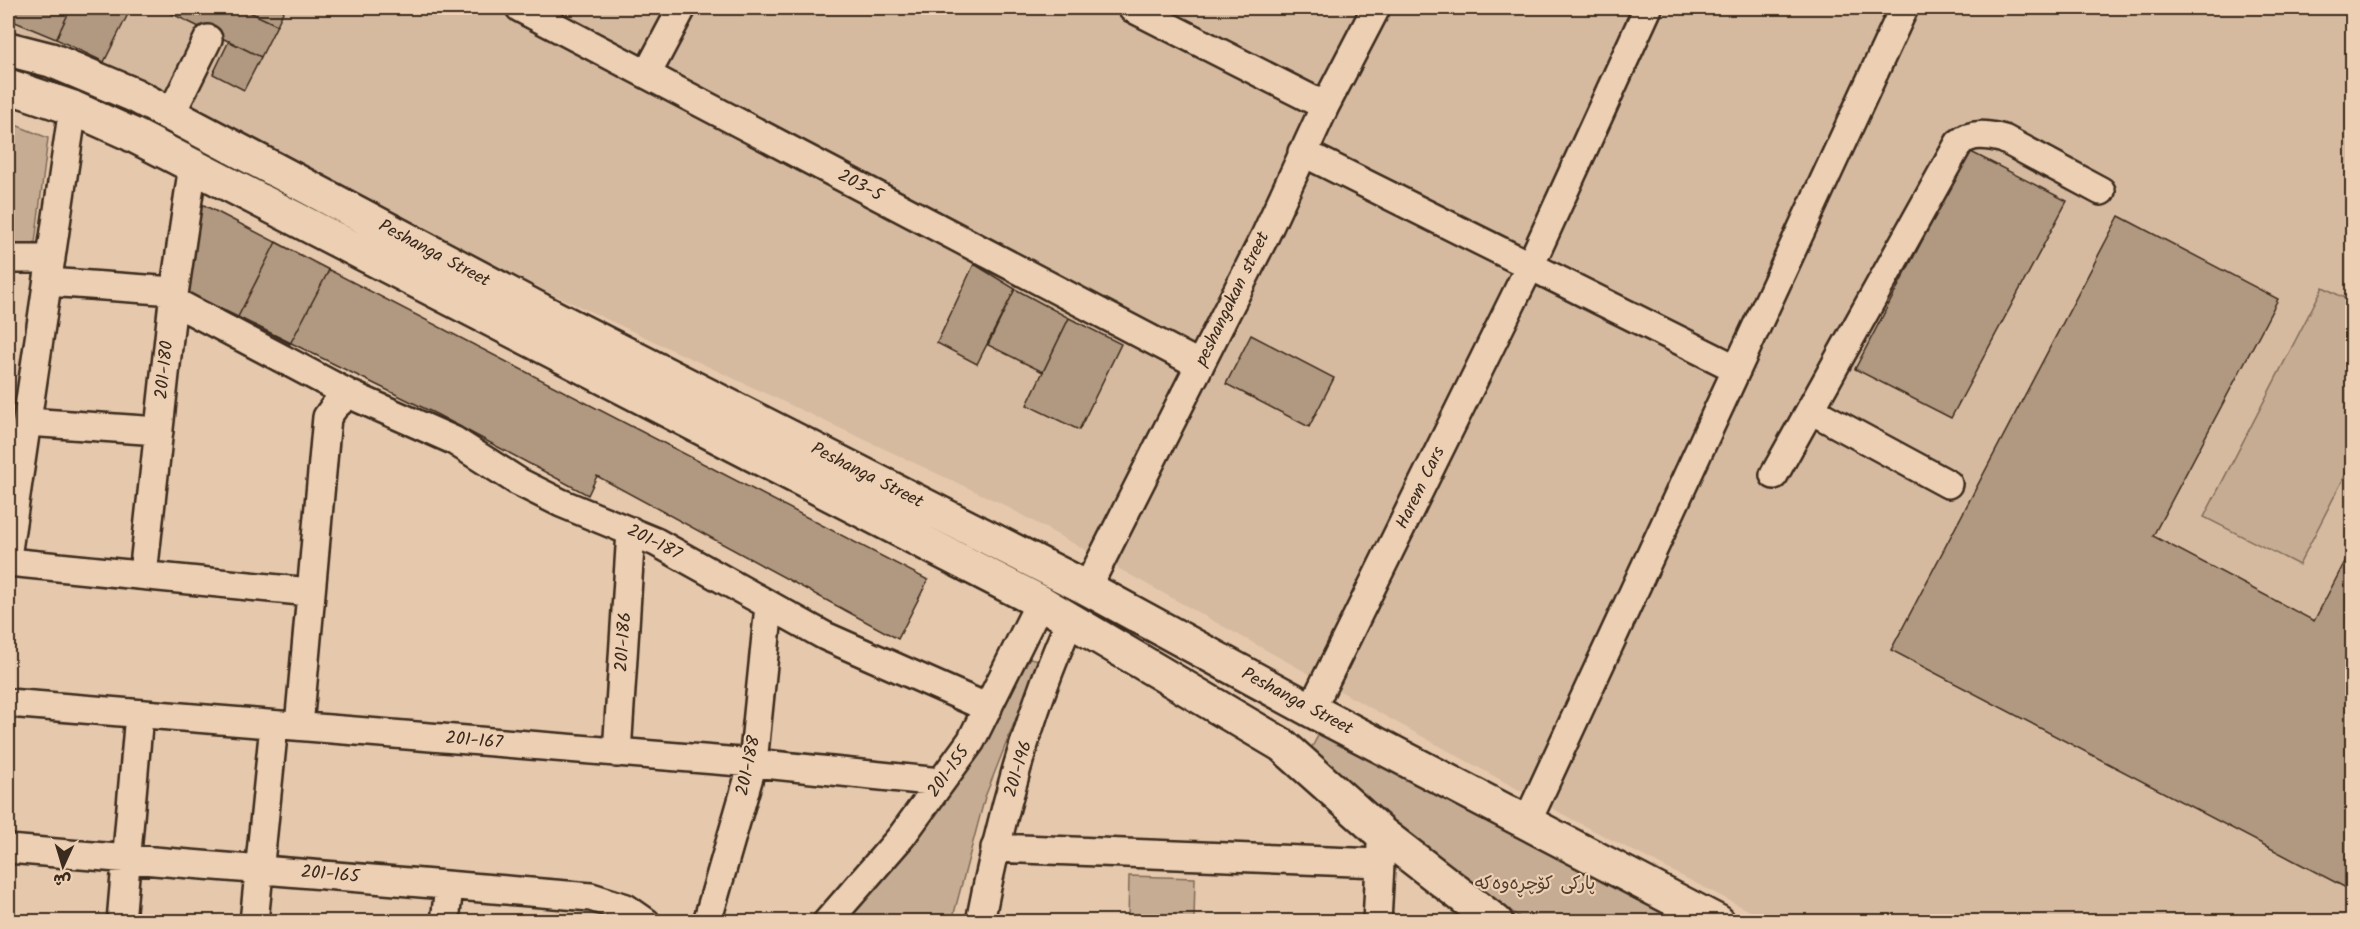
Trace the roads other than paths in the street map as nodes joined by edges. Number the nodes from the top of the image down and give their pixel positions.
1 (522, 8) edge
2 (682, 8) edge
3 (1132, 8) edge
4 (1376, 8) edge
5 (1648, 8) edge
6 (1904, 8) edge
7 (208, 39) dead end
8 (8, 49) edge
9 (647, 74) junction
10 (8, 86) edge
11 (1325, 106) junction
12 (73, 108) junction
13 (159, 108) junction
14 (131, 134) junction
15 (1302, 153) junction
16 (193, 165) junction
17 (2101, 191) dead end
18 (8, 260) edge
19 (1530, 266) junction
20 (49, 271) junction
21 (173, 296) junction
22 (548, 332) junction
23 (1200, 365) junction
24 (1737, 369) junction
25 (349, 394) junction
26 (1811, 410) junction
27 (27, 422) junction
28 (159, 431) junction
29 (1774, 476) dead end
30 (1948, 484) dead end
31 (631, 531) junction
32 (8, 550) edge
33 (8, 562) edge
34 (143, 575) junction
35 (1087, 588) junction
36 (310, 592) junction
37 (1040, 602) junction
38 (769, 606) junction
39 (1070, 621) junction
40 (1018, 644) junction
41 (1052, 661) junction
42 (8, 703) edge
43 (988, 708) junction
44 (1311, 710) junction
45 (138, 714) junction
46 (286, 726) junction
47 (1282, 745) junction
48 (616, 753) junction
49 (753, 763) junction
50 (940, 782) junction
51 (1527, 822) junction
52 (995, 848) junction
53 (8, 849) edge
54 (1381, 849) junction
55 (126, 858) junction
56 (259, 869) junction
57 (449, 886) junction
58 (121, 921) edge
59 (254, 921) edge
60 (446, 921) edge
61 (646, 921) edge
62 (707, 921) edge
63 (827, 921) edge
64 (980, 921) edge
65 (1377, 921) edge
66 (1497, 921) edge
67 (1718, 921) edge

1 - 9 street, 203-5
2 - 9 street
3 - 11 street
4 - 11 street, peshangakan street
5 - 19 street, Harem Cars
6 - 24 street
7 - 13 street
8 - 13 main road, Peshanga Street
9 - 23 street, 203-5
10 - 12 main road, Peshanga Street
11 - 15 street, peshangakan street
12 - 14 main road, Peshanga Street
12 - 20 street
13 - 14 main road
13 - 22 main road, Peshanga Street
14 - 16 main road, Peshanga Street
15 - 19 street
15 - 23 street, peshangakan street
16 - 21 street, 201-180
16 - 22 main road, Peshanga Street
17 - 26 street
18 - 20 street
19 - 24 street
19 - 44 street, Harem Cars
20 - 21 street
20 - 27 street
21 - 25 street, 201-187
21 - 28 street, 201-180
22 - 35 main road, Peshanga Street
22 - 37 main road, Peshanga Street
23 - 35 street, peshangakan street
24 - 51 street
25 - 31 street, 201-187
25 - 36 street
26 - 29 street
26 - 30 street
27 - 28 street
27 - 32 street
28 - 34 street, 201-180
31 - 38 street, 201-187
31 - 48 street, 201-186
33 - 34 street
34 - 36 street
35 - 44 main road, Peshanga Street
36 - 46 street
37 - 39 main road, Peshanga Street
37 - 40 street, 201-155
38 - 43 street, 201-187
38 - 49 street, 201-188
39 - 41 street, 201-196
39 - 47 main road, Peshanga Street
40 - 41 street
40 - 43 street, 201-155
41 - 52 street, 201-196
42 - 45 street, 201-167
43 - 50 street, 201-155
44 - 47 main road
44 - 51 main road, Peshanga Street
45 - 46 street, 201-167
45 - 55 street
46 - 48 street, 201-167
46 - 56 street
47 - 54 main road, Peshanga Street
48 - 49 street, 201-167
49 - 50 street, 201-167
49 - 62 street, 201-188
50 - 63 street, 201-155
51 - 67 main road, Peshanga Street
52 - 54 street
52 - 64 street, 201-196
53 - 55 street, 201-165
54 - 65 street
54 - 66 main road, Peshanga Street
55 - 56 street, 201-165
55 - 58 street
56 - 57 street, 201-165
56 - 59 street
57 - 60 street
57 - 61 street, 201-165

